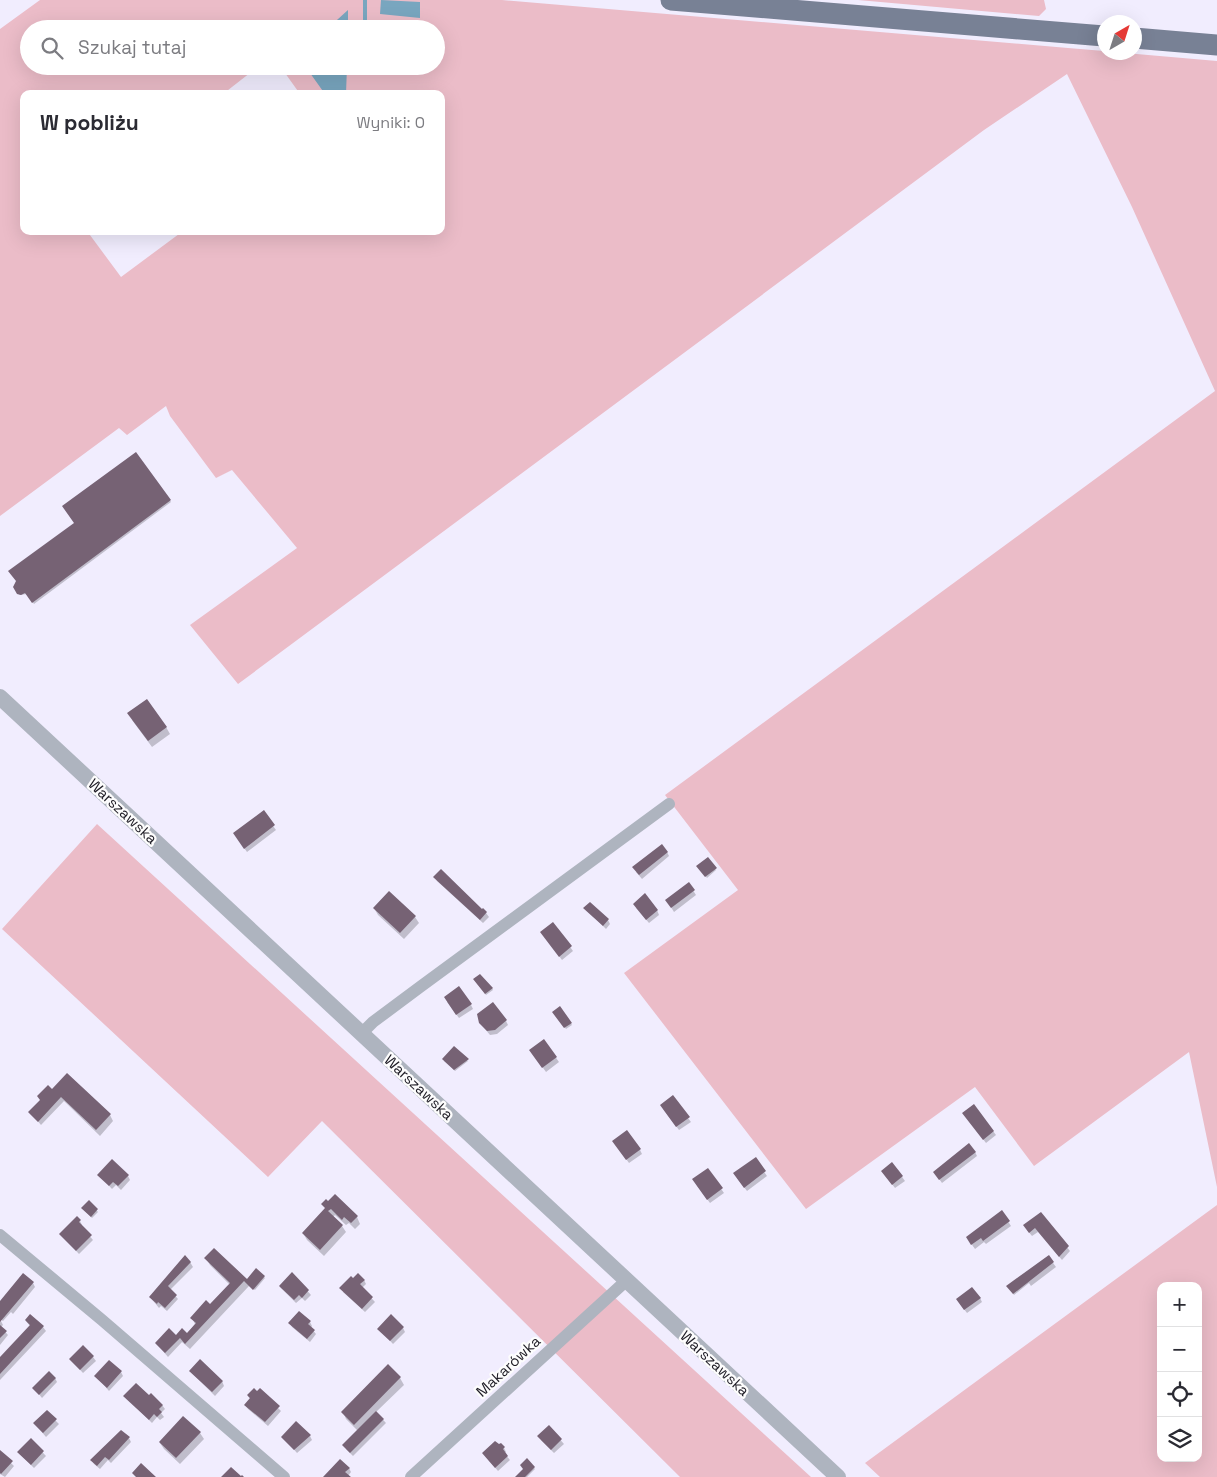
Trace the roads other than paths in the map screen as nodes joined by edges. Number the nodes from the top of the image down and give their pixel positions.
1 (671, 0) edge
2 (1097, 35) edge
3 (1142, 39) edge
4 (1217, 45) edge
5 (0, 697) edge
6 (669, 804) dead end
7 (362, 1033) junction
8 (0, 1235) edge
9 (627, 1280) junction
10 (284, 1477) edge
11 (412, 1477) edge
12 (838, 1477) edge

1 - 2 main road
3 - 4 main road
5 - 7 street, Warszawska
6 - 7 street
7 - 9 street, Warszawska
8 - 10 street
9 - 11 street, Makarówka
9 - 12 street, Warszawska

